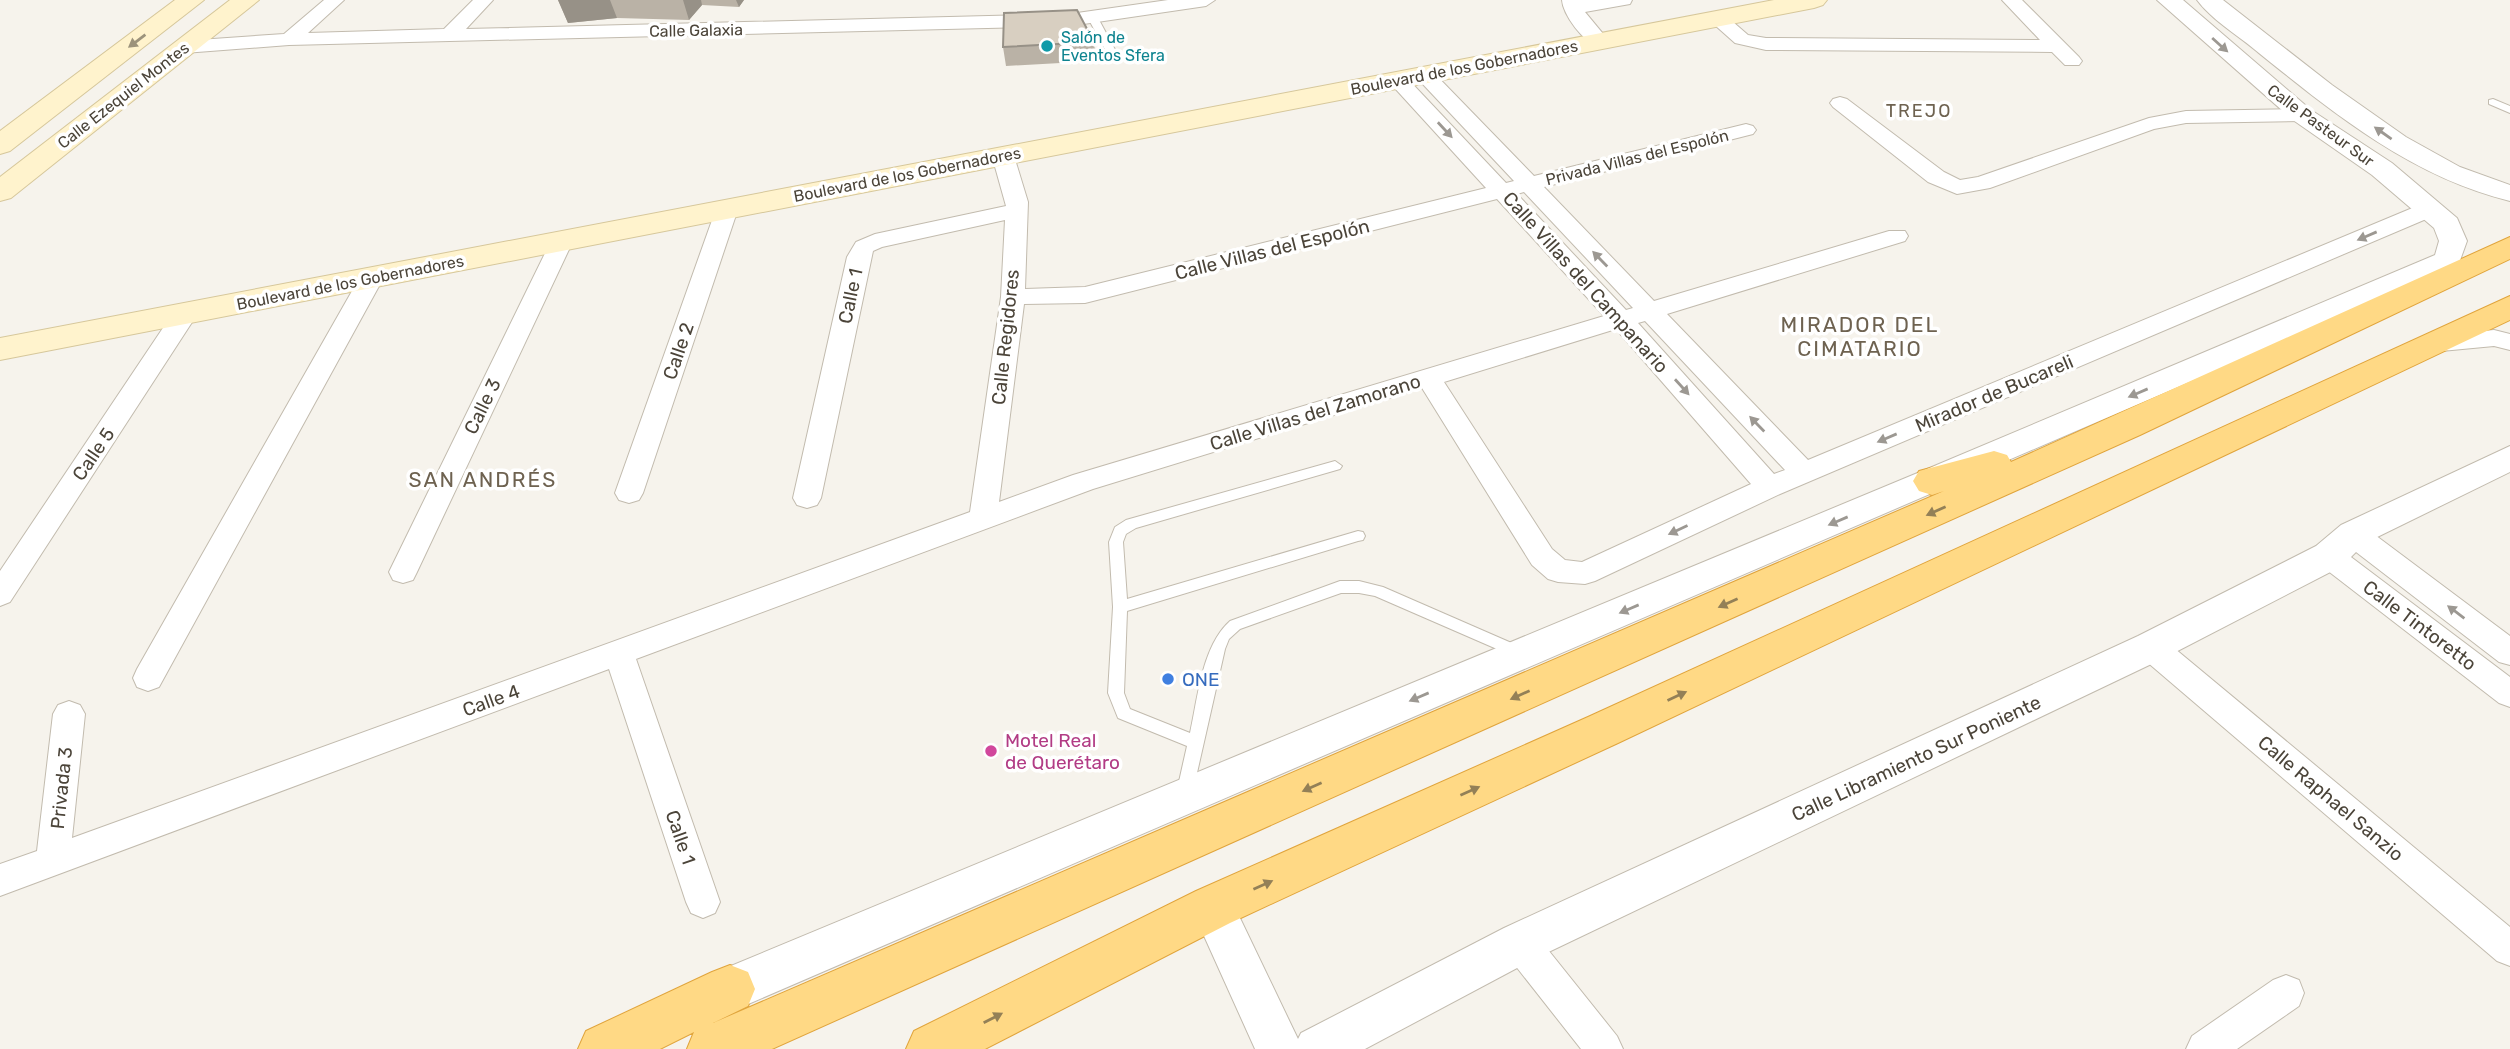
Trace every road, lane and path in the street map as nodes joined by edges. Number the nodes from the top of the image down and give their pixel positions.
1 (191, 0) edge
2 (246, 0) edge
3 (335, 0) edge
4 (484, 0) edge
5 (1206, 0) edge
6 (1623, 0) edge
7 (2011, 0) edge
8 (2169, 0) edge
9 (2209, 0) edge
10 (1795, 2) edge
11 (1572, 5) edge
12 (1097, 9) edge
13 (1718, 19) junction
14 (448, 36) junction
15 (289, 39) junction
16 (1599, 41) junction
17 (2054, 46) junction
18 (184, 47) junction
19 (1114, 57) dead end
20 (2072, 61) dead end
21 (1411, 78) junction
22 (1840, 103) dead end
23 (2493, 103) dead end
24 (2510, 110) edge
25 (2302, 115) junction
26 (1746, 130) dead end
27 (0, 145) edge
28 (1003, 156) junction
29 (2418, 157) junction
30 (2382, 169) junction
31 (1529, 184) junction
32 (1503, 191) junction
33 (0, 192) edge
34 (2510, 193) edge
35 (727, 209) junction
36 (2430, 209) junction
37 (1016, 211) junction
38 (1897, 236) dead end
39 (562, 241) junction
40 (2510, 247) edge
41 (372, 277) junction
42 (1013, 297) junction
43 (2510, 307) edge
44 (1648, 309) junction
45 (186, 313) junction
46 (1620, 318) junction
47 (2510, 342) edge
48 (2431, 344) junction
49 (0, 349) edge
50 (1428, 377) junction
51 (2127, 426) junction
52 (2510, 458) edge
53 (1335, 466) dead end
54 (1804, 473) junction
55 (1933, 481) junction
56 (1770, 487) junction
57 (629, 493) dead end
58 (807, 498) dead end
59 (983, 520) junction
60 (1358, 536) dead end
61 (2341, 545) junction
62 (403, 572) dead end
63 (0, 594) edge
64 (1120, 607) junction
65 (2151, 647) junction
66 (619, 653) junction
67 (1523, 653) junction
68 (2510, 653) edge
69 (148, 678) dead end
70 (2510, 694) edge
71 (69, 715) dead end
72 (1196, 742) junction
73 (1183, 797) junction
74 (53, 861) junction
75 (0, 880) edge
76 (703, 902) dead end
77 (1213, 907) junction
78 (1520, 943) junction
79 (2510, 949) edge
80 (730, 989) junction
81 (2286, 993) dead end
82 (604, 1049) edge
83 (636, 1049) edge
84 (713, 1049) edge
85 (932, 1049) edge
86 (1279, 1049) edge
87 (1317, 1049) edge
88 (1604, 1049) edge
89 (2205, 1049) edge

1 -> 27 main road, Calle Ezequiel Montes
2 - 18 main road, Calle Ezequiel Montes
3 - 15 street
4 - 14 street
5 - 12 street, Calle Galaxia
6 - 11 street
7 - 17 street
8 -> 25 street, Calle Pasteur Sur
29 -> 9 street, Calle Pasteur Sur
10 - 13 main road, Boulevard de los Gobernadores
11 - 16 street
12 - 14 street, Calle Galaxia
12 - 19 lane
13 - 16 main road, Boulevard de los Gobernadores
13 - 17 street
14 - 15 street, Calle Galaxia
15 - 18 street, Calle Galaxia
16 - 21 main road, Boulevard de los Gobernadores
17 - 20 street
18 - 33 main road, Calle Ezequiel Montes
21 - 28 main road, Boulevard de los Gobernadores
21 - 31 street, Calle Villas del Campanario
21 -> 32 street, Calle Villas del Campanario
22 - 25 street
23 - 24 lane
25 - 30 street, Calle Pasteur Sur
26 - 31 street, Privada Villas del Espolón
28 - 35 main road, Boulevard de los Gobernadores
28 - 37 street, Calle Regidores
29 - 30 street
29 - 34 street, Calle Pasteur Sur
30 - 36 street, Calle Pasteur Sur
31 - 32 street, Calle Villas del Espolón
44 -> 31 street, Calle Villas del Campanario
32 - 42 street, Calle Villas del Espolón
32 - 46 street, Calle Villas del Campanario
35 - 39 main road, Boulevard de los Gobernadores
35 - 57 street, Calle 2
36 -> 54 street, Mirador de Bucareli
36 -> 55 street, Calle Pasteur Sur
37 - 42 street, Calle Regidores
37 - 58 street, Calle 1
38 - 44 street, Calle Villas del Zamorano
39 - 41 main road, Boulevard de los Gobernadores
39 - 62 street, Calle 3
40 - 51 highway
41 - 45 main road, Boulevard de los Gobernadores
41 - 69 street
42 - 59 street, Calle Regidores
43 - 48 highway
44 - 46 street, Calle Villas del Zamorano
54 -> 44 street, Calle Villas del Campanario
45 - 49 main road, Boulevard de los Gobernadores
45 - 63 street, Calle 5
46 - 50 street, Calle Villas del Zamorano
46 -> 56 street, Calle Villas del Campanario
47 - 48 street
77 -> 48 highway
56 -> 50 street, Mirador de Bucareli
50 - 59 street, Calle Villas del Zamorano
51 - 55 highway
51 -> 84 highway
52 - 61 street, Calle Libramiento Sur Poniente
53 - 64 lane
54 - 56 street, Mirador de Bucareli
55 -> 67 street
59 - 66 street, Calle 4
60 - 64 lane
61 - 65 street, Calle Libramiento Sur Poniente
68 -> 61 street, Calle Tintoretto
61 - 70 street, Calle Tintoretto
64 - 72 lane
65 - 78 street, Calle Libramiento Sur Poniente
65 - 79 street, Calle Raphael Sanzio
66 - 74 street, Calle 4
66 - 76 street, Calle 1
67 - 72 lane
67 -> 73 street
71 - 74 street, Privada 3
72 - 73 lane
73 - 80 street
74 - 75 street, Calle 4
85 -> 77 highway
77 - 86 street
78 - 87 street, Calle Libramiento Sur Poniente
78 - 88 street
80 - 82 highway
80 - 83 highway
81 - 89 street

